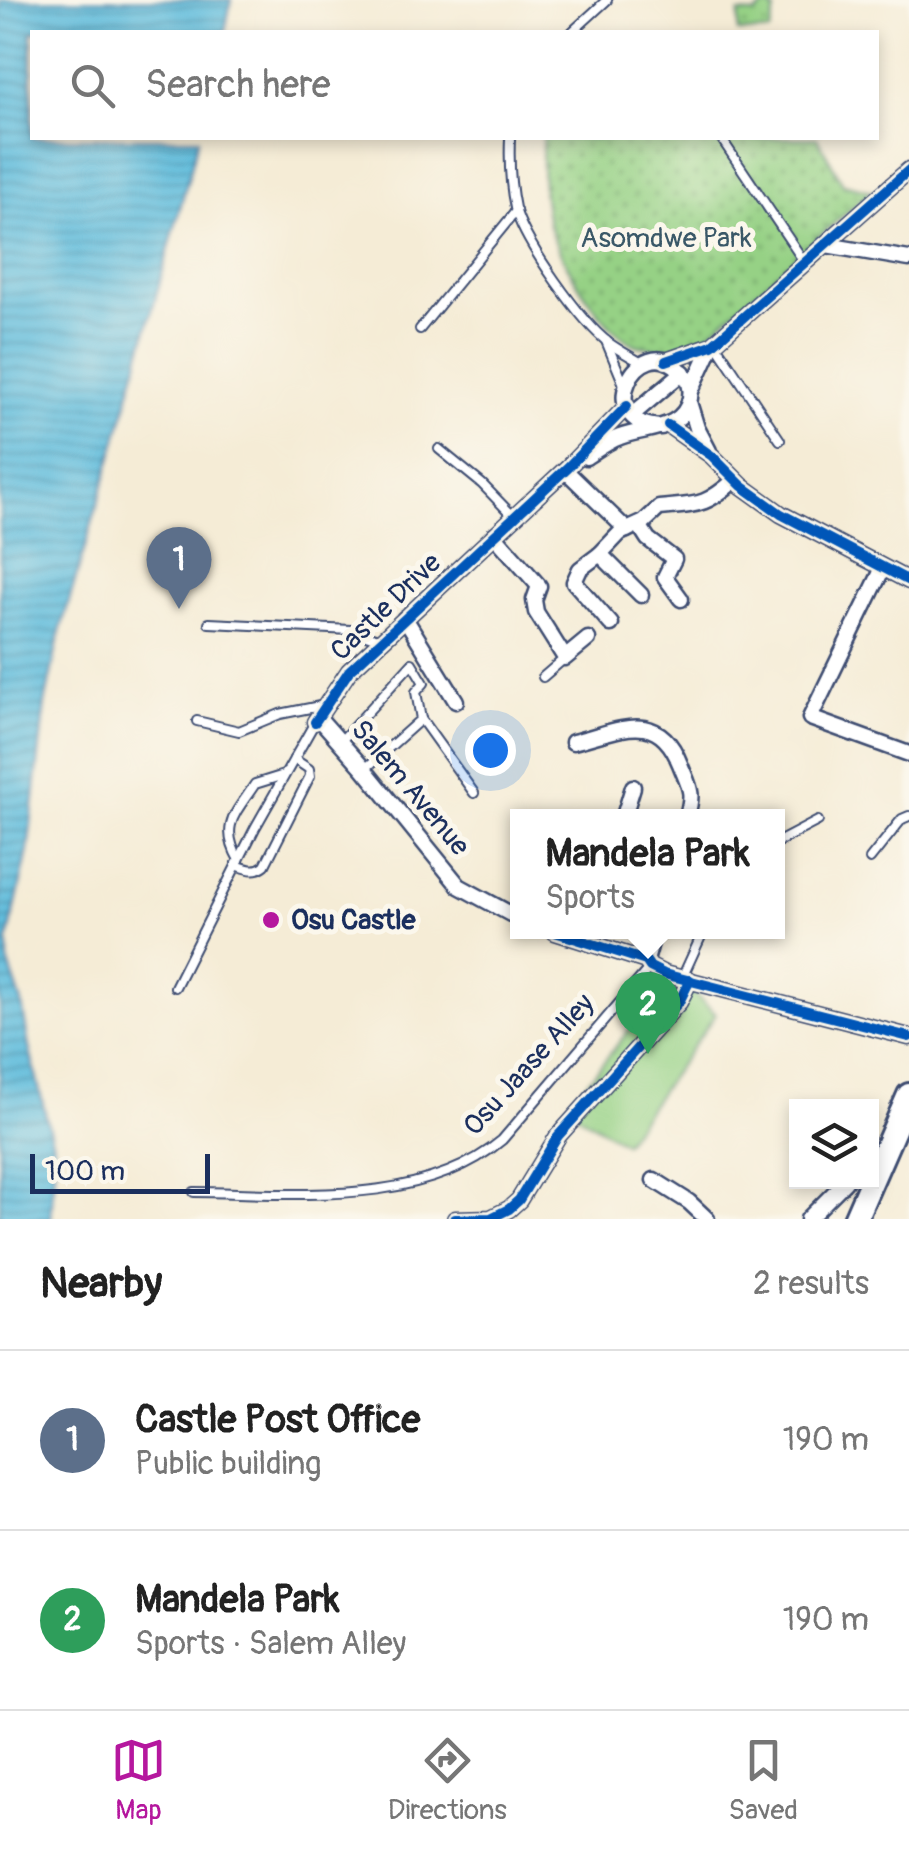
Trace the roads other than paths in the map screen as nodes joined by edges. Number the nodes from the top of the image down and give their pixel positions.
1 (608, 0) edge
2 (574, 30) edge
3 (510, 140) edge
4 (723, 140) edge
5 (909, 170) edge
6 (516, 212) junction
7 (826, 245) junction
8 (909, 259) edge
9 (805, 263) junction
10 (420, 329) dead end
11 (606, 341) junction
12 (713, 344) junction
13 (666, 361) junction
14 (643, 364) junction
15 (683, 372) junction
16 (625, 387) junction
17 (690, 397) junction
18 (629, 410) junction
19 (665, 426) junction
20 (780, 440) dead end
21 (438, 449) dead end
22 (712, 456) junction
23 (567, 468) junction
24 (735, 480) junction
25 (514, 517) junction
26 (633, 527) junction
27 (494, 534) junction
28 (600, 554) junction
29 (884, 568) junction
30 (909, 580) edge
31 (641, 595) dead end
32 (681, 599) dead end
33 (405, 618) junction
34 (208, 623) dead end
35 (611, 624) dead end
36 (588, 639) dead end
37 (381, 640) junction
38 (565, 658) junction
39 (543, 677) dead end
40 (456, 701) dead end
41 (319, 715) junction
42 (421, 718) junction
43 (197, 721) dead end
44 (340, 742) junction
45 (573, 742) dead end
46 (909, 754) edge
47 (294, 758) junction
48 (364, 769) junction
49 (284, 775) junction
50 (633, 787) dead end
51 (474, 793) dead end
52 (626, 809) edge
53 (689, 809) edge
54 (909, 816) edge
55 (818, 821) dead end
56 (785, 838) edge
57 (870, 860) dead end
58 (237, 863) junction
59 (510, 914) edge
60 (575, 939) edge
61 (653, 939) edge
62 (701, 939) edge
63 (648, 964) junction
64 (686, 979) junction
65 (175, 987) dead end
66 (909, 1037) edge
67 (909, 1096) edge
68 (879, 1151) edge
69 (654, 1180) dead end
70 (838, 1189) edge
71 (865, 1189) edge
72 (194, 1192) dead end
73 (454, 1219) edge
74 (707, 1219) edge
75 (808, 1219) edge
76 (855, 1219) edge

1 - 2 lane
3 - 6 lane
4 - 9 lane
5 - 7 street
6 - 10 lane
6 - 11 lane
7 - 8 street
7 - 9 street
9 - 12 street
11 - 14 lane
11 - 16 lane
12 - 13 street
12 - 17 street
12 - 20 lane
13 - 14 street
13 - 15 street
14 - 16 street
15 - 17 street
15 - 18 street, Castle Drive
16 - 18 street
17 - 19 street
17 - 22 street
18 - 19 street
18 - 23 street, Castle Drive
19 - 22 street
19 - 23 street, Castle Drive
21 - 25 lane
22 - 24 street
23 - 25 street, Castle Drive
23 - 26 street
24 - 26 street
24 - 29 street
25 - 27 street, Castle Drive
26 - 28 street
26 - 32 street
27 - 33 street, Castle Drive
27 - 38 street
28 - 31 street
28 - 35 street
29 - 30 street
29 - 46 street
33 - 37 street, Castle Drive
33 - 40 street
34 - 37 lane
36 - 38 street
37 - 41 street, Castle Drive
38 - 39 lane
41 - 43 lane
41 - 44 street, Salem Avenue
41 - 47 lane, Castle Drive
42 - 44 lane
42 - 48 lane
42 - 51 lane
44 - 48 street, Salem Avenue
45 - 53 street
47 - 49 lane, Castle Drive
47 - 58 lane
48 - 59 street, Salem Avenue
49 - 58 lane, Castle Drive
49 - 58 lane
50 - 52 street
54 - 57 lane
55 - 56 lane
58 - 65 lane, Castle Drive
60 - 63 street
61 - 63 street, Osu Jaase Alley
62 - 64 lane
63 - 64 street
63 - 72 lane, Osu Jaase Alley
64 - 66 street
64 - 73 street
67 - 68 main road
69 - 74 street
70 - 75 street
71 - 76 main road

